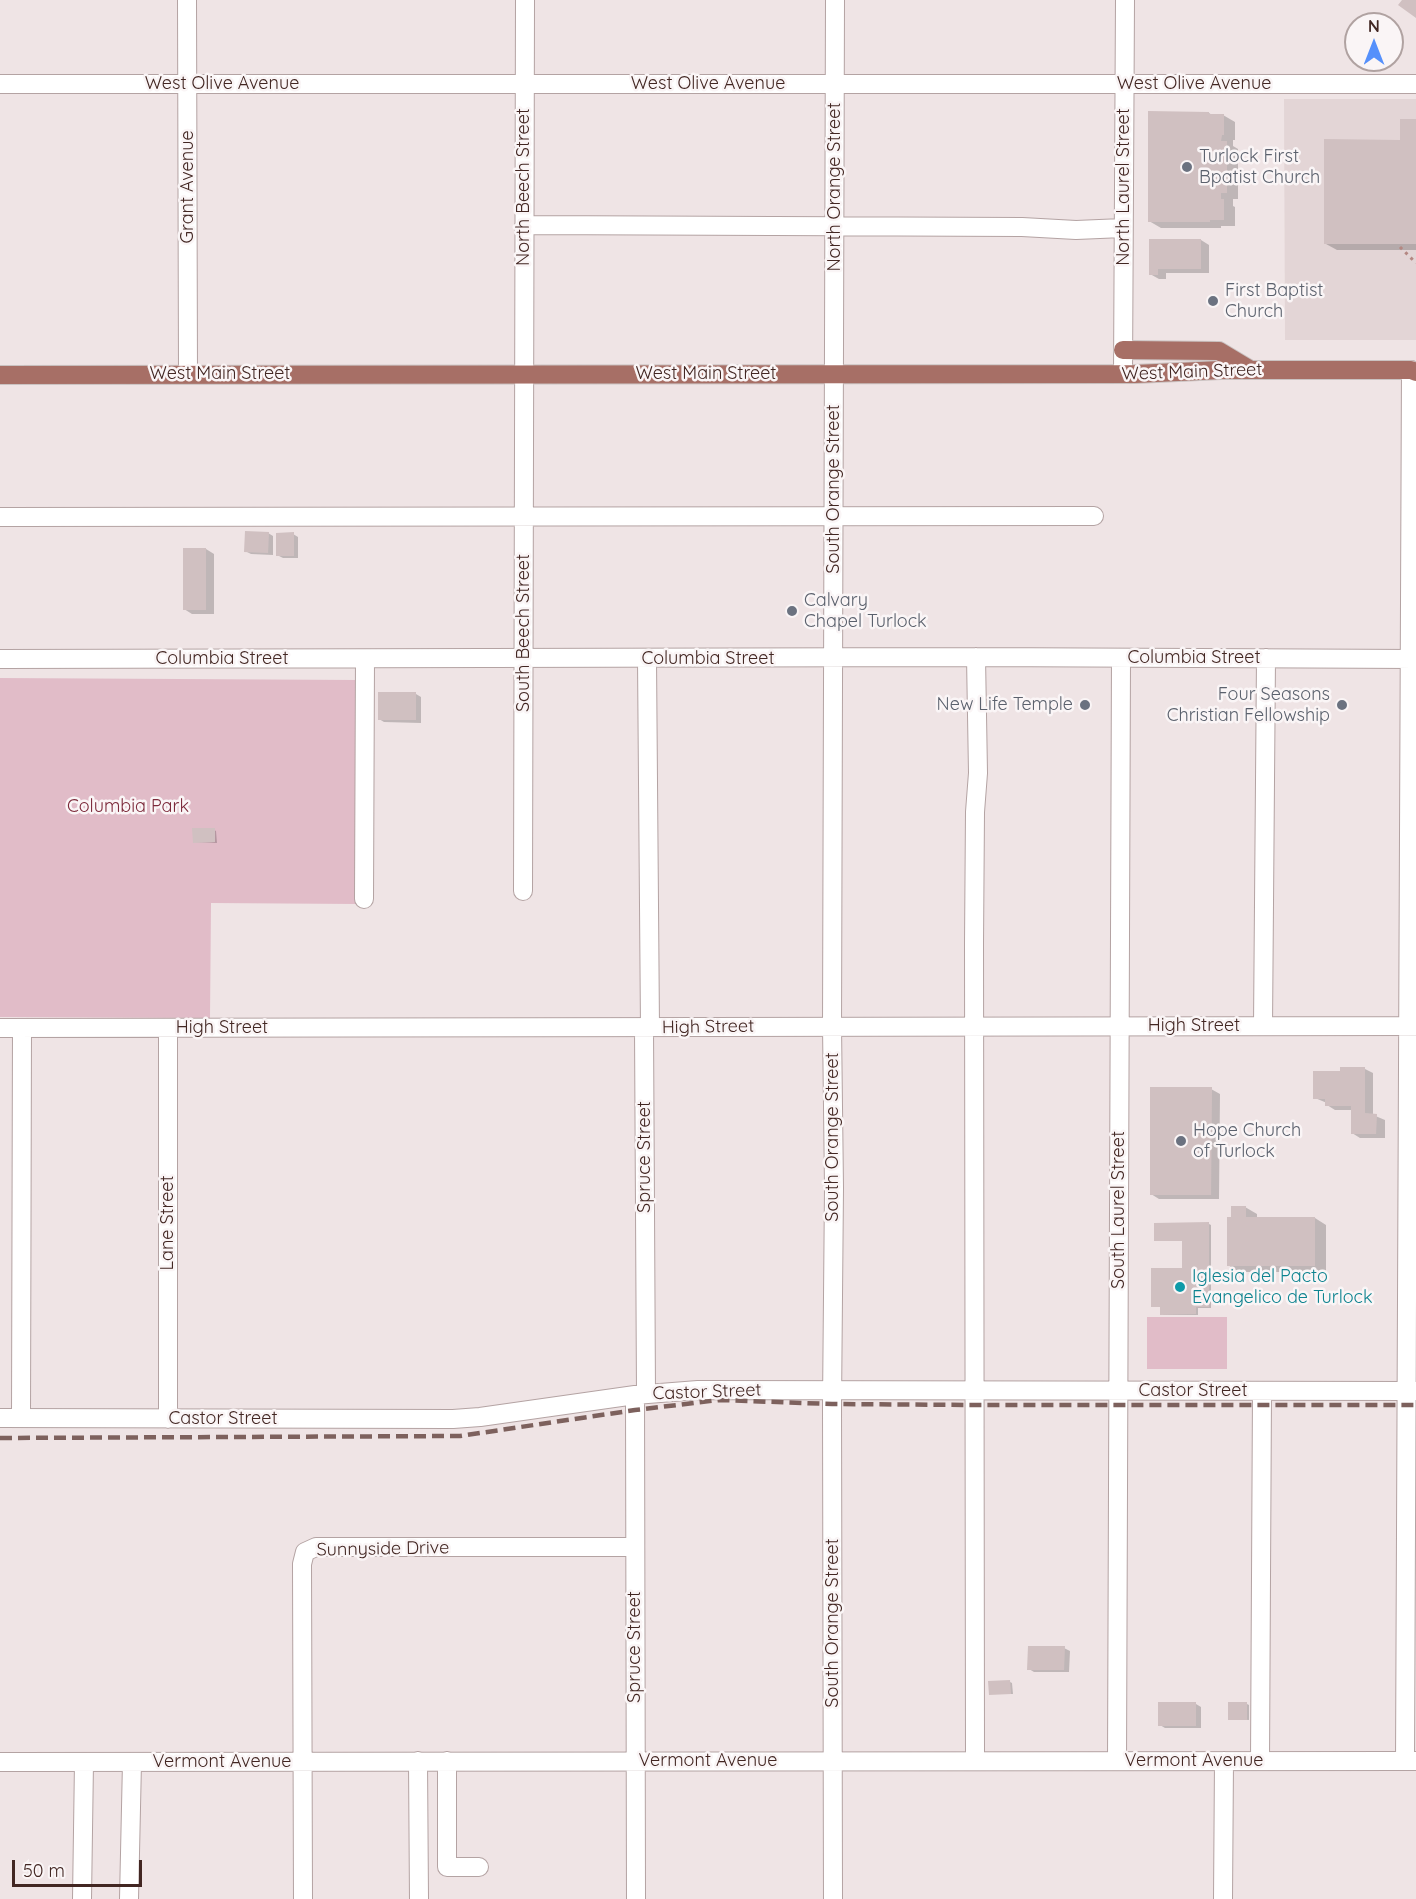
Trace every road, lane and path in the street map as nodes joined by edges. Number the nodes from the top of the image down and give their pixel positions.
1 (187, 0) edge
2 (525, 0) edge
3 (835, 0) edge
4 (1125, 0) edge
5 (0, 84) edge
6 (188, 84) junction
7 (525, 84) junction
8 (835, 84) junction
9 (1124, 84) junction
10 (1416, 84) edge
11 (524, 225) junction
12 (835, 225) junction
13 (1123, 228) junction
14 (1400, 247) dead end
15 (1416, 263) edge
16 (1123, 350) junction
17 (1251, 370) junction
18 (1414, 370) edge
19 (188, 374) junction
20 (835, 374) junction
21 (1123, 374) junction
22 (0, 375) edge
23 (524, 375) junction
24 (524, 516) junction
25 (834, 516) junction
26 (1094, 516) dead end
27 (0, 517) edge
28 (1413, 615) edge
29 (976, 657) junction
30 (834, 658) junction
31 (1121, 658) junction
32 (1266, 658) junction
33 (0, 659) edge
34 (365, 659) junction
35 (647, 659) junction
36 (1413, 659) edge
37 (524, 660) junction
38 (523, 891) dead end
39 (364, 899) dead end
40 (832, 1026) junction
41 (1119, 1026) junction
42 (1263, 1026) junction
43 (1412, 1026) edge
44 (975, 1027) junction
45 (0, 1028) edge
46 (22, 1028) junction
47 (168, 1028) junction
48 (647, 1028) junction
49 (832, 1391) junction
50 (976, 1391) junction
51 (1119, 1391) junction
52 (1411, 1391) edge
53 (1262, 1392) junction
54 (640, 1394) junction
55 (0, 1418) edge
56 (21, 1418) junction
57 (168, 1419) junction
58 (634, 1547) junction
59 (303, 1761) junction
60 (418, 1761) junction
61 (447, 1761) junction
62 (635, 1761) junction
63 (833, 1761) junction
64 (975, 1761) junction
65 (1117, 1761) junction
66 (1224, 1761) junction
67 (1260, 1761) junction
68 (1411, 1761) edge
69 (0, 1762) edge
70 (84, 1762) junction
71 (132, 1762) junction
72 (479, 1867) dead end
73 (82, 1899) edge
74 (129, 1899) edge
75 (303, 1899) edge
76 (419, 1899) edge
77 (636, 1899) edge
78 (833, 1899) edge
79 (1223, 1899) edge

1 - 6 street, Grant Avenue
2 - 7 street, North Beech Street
3 - 8 street, North Orange Street
4 - 9 street, North Laurel Street
5 - 6 street, West Olive Avenue
6 - 7 street, West Olive Avenue
6 - 19 street, Grant Avenue
7 - 8 street, West Olive Avenue
7 - 11 street, North Beech Street
8 - 9 street, West Olive Avenue
8 - 12 street, North Orange Street
9 - 10 street, West Olive Avenue
9 - 13 street, North Laurel Street
11 - 12 street
11 - 23 street, North Beech Street
12 - 13 street
12 - 20 street, North Orange Street
13 - 16 street, North Laurel Street
14 - 15 path
16 - 17 main road
16 - 21 street, North Laurel Street
17 - 18 main road, West Main Street
17 - 21 main road, West Main Street
18 - 28 street
19 - 22 main road, West Main Street
19 - 23 main road, West Main Street
20 - 21 main road, West Main Street
20 - 23 main road, West Main Street
20 - 25 street, South Orange Street
23 - 24 street, South Beech Street
24 - 25 street
24 - 27 street
24 - 37 street, South Beech Street
25 - 26 street
25 - 30 street, South Orange Street
28 - 36 street
29 - 30 street, Columbia Street
29 - 31 street, Columbia Street
29 - 44 street
30 - 35 street, Columbia Street
30 - 40 street, South Orange Street
31 - 32 street, Columbia Street
31 - 41 street, South Laurel Street
32 - 36 street, Columbia Street
32 - 42 street
33 - 34 street, Columbia Street
34 - 37 street, Columbia Street
34 - 39 street
35 - 37 street, Columbia Street
35 - 48 street, Spruce Street
36 - 43 street
37 - 38 street, South Beech Street
40 - 44 street, High Street
40 - 48 street, High Street
40 - 49 street, South Orange Street
41 - 42 street, High Street
41 - 44 street, High Street
41 - 51 street, South Laurel Street
42 - 43 street, High Street
43 - 52 street
44 - 50 street
45 - 46 street, High Street
46 - 47 street, High Street
46 - 56 street
47 - 48 street, High Street
47 - 57 street, Lane Street
48 - 54 street, Spruce Street
49 - 50 street, Castor Street
49 - 54 street, Castor Street
49 - 63 street, South Orange Street
50 - 51 street, Castor Street
50 - 64 street
51 - 53 street, Castor Street
51 - 65 street, South Laurel Street
52 - 53 street, Castor Street
52 - 68 street
53 - 67 street
54 - 57 street, Castor Street
54 - 58 street, Spruce Street
55 - 56 street, Castor Street
56 - 57 street, Castor Street
58 - 59 street, Sunnyside Drive
58 - 62 street, Spruce Street
59 - 60 street, Vermont Avenue
59 - 71 street, Vermont Avenue
59 - 75 street
60 - 61 street, Vermont Avenue
60 - 76 street
61 - 62 street, Vermont Avenue
61 - 72 street
62 - 63 street, Vermont Avenue
62 - 77 street, Spruce Street
63 - 64 street, Vermont Avenue
63 - 78 street, South Orange Street
64 - 65 street, Vermont Avenue
65 - 66 street, Vermont Avenue
66 - 67 street, Vermont Avenue
66 - 79 street
67 - 68 street, Vermont Avenue
69 - 70 street, Vermont Avenue
70 - 71 street, Vermont Avenue
70 - 73 street
71 - 74 street

